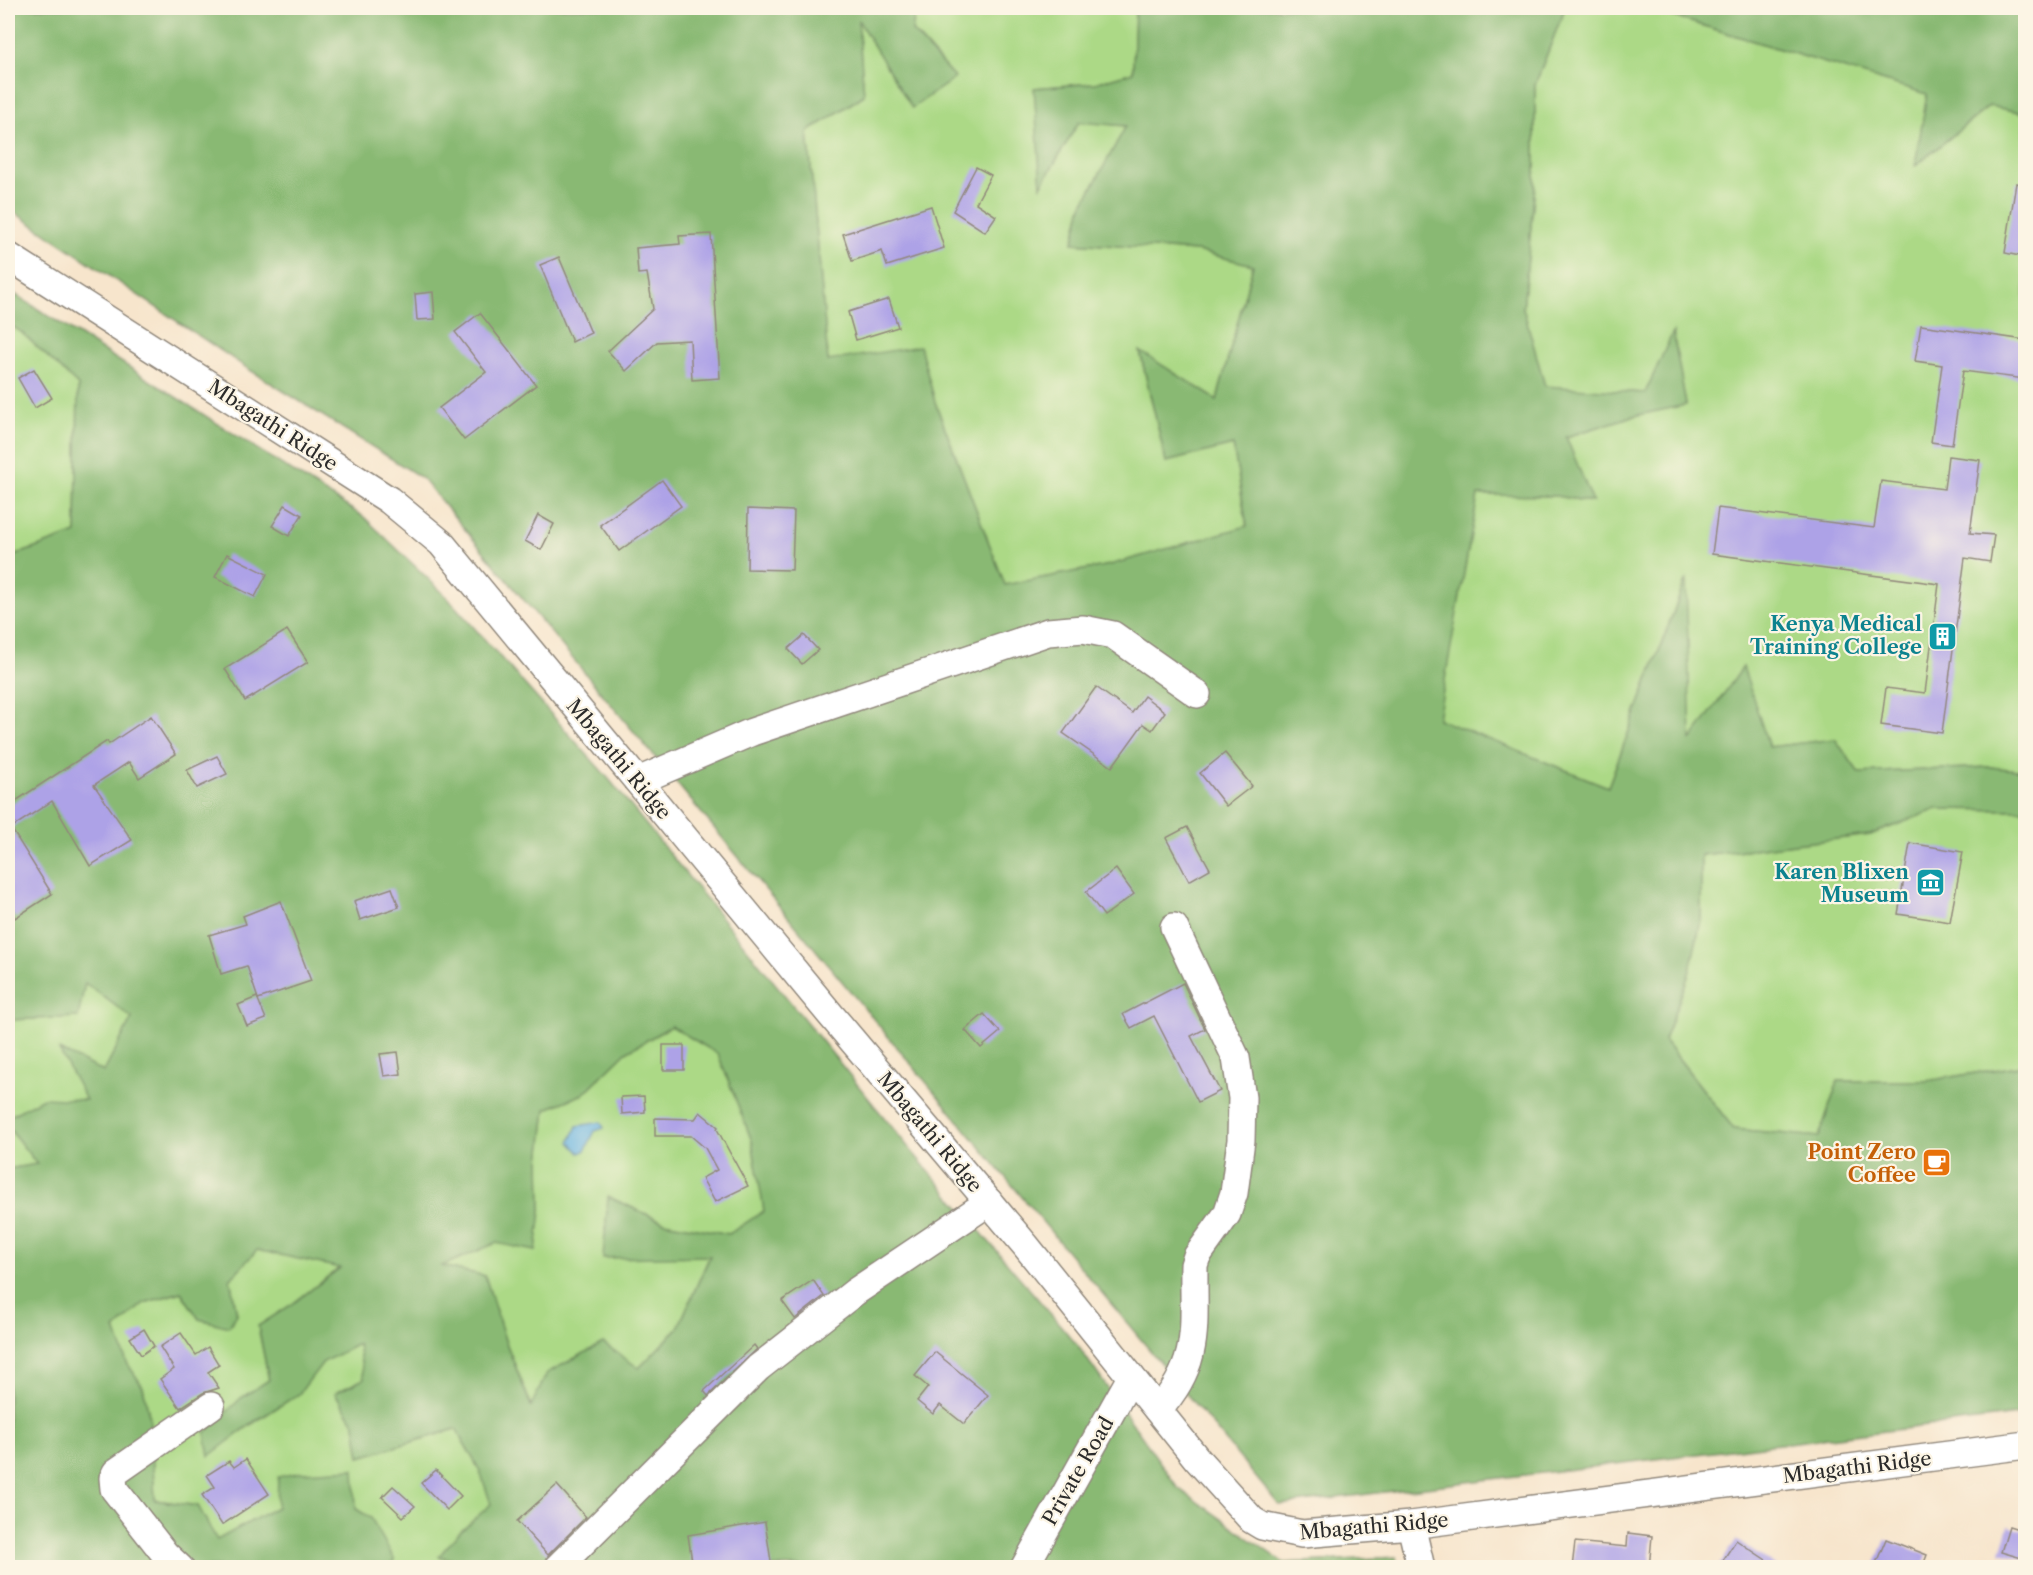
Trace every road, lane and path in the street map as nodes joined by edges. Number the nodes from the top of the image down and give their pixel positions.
1 (8, 256) edge
2 (1197, 694) dead end
3 (638, 781) junction
4 (1174, 927) dead end
5 (989, 1202) junction
6 (1131, 1377) junction
7 (211, 1406) dead end
8 (1158, 1410) junction
9 (2025, 1445) edge
10 (1411, 1525) junction
11 (1026, 1567) edge
12 (180, 1568) edge
13 (558, 1568) edge
14 (1421, 1568) edge

1 - 3 street, Mbagathi Ridge
2 - 3 street
3 - 5 street, Mbagathi Ridge
4 - 8 street
5 - 6 street, Mbagathi Ridge
5 - 13 street
6 - 8 street, Mbagathi Ridge
6 - 11 street, Private Road
7 - 12 street
8 - 10 street, Mbagathi Ridge
9 - 10 street, Mbagathi Ridge
10 - 14 street

